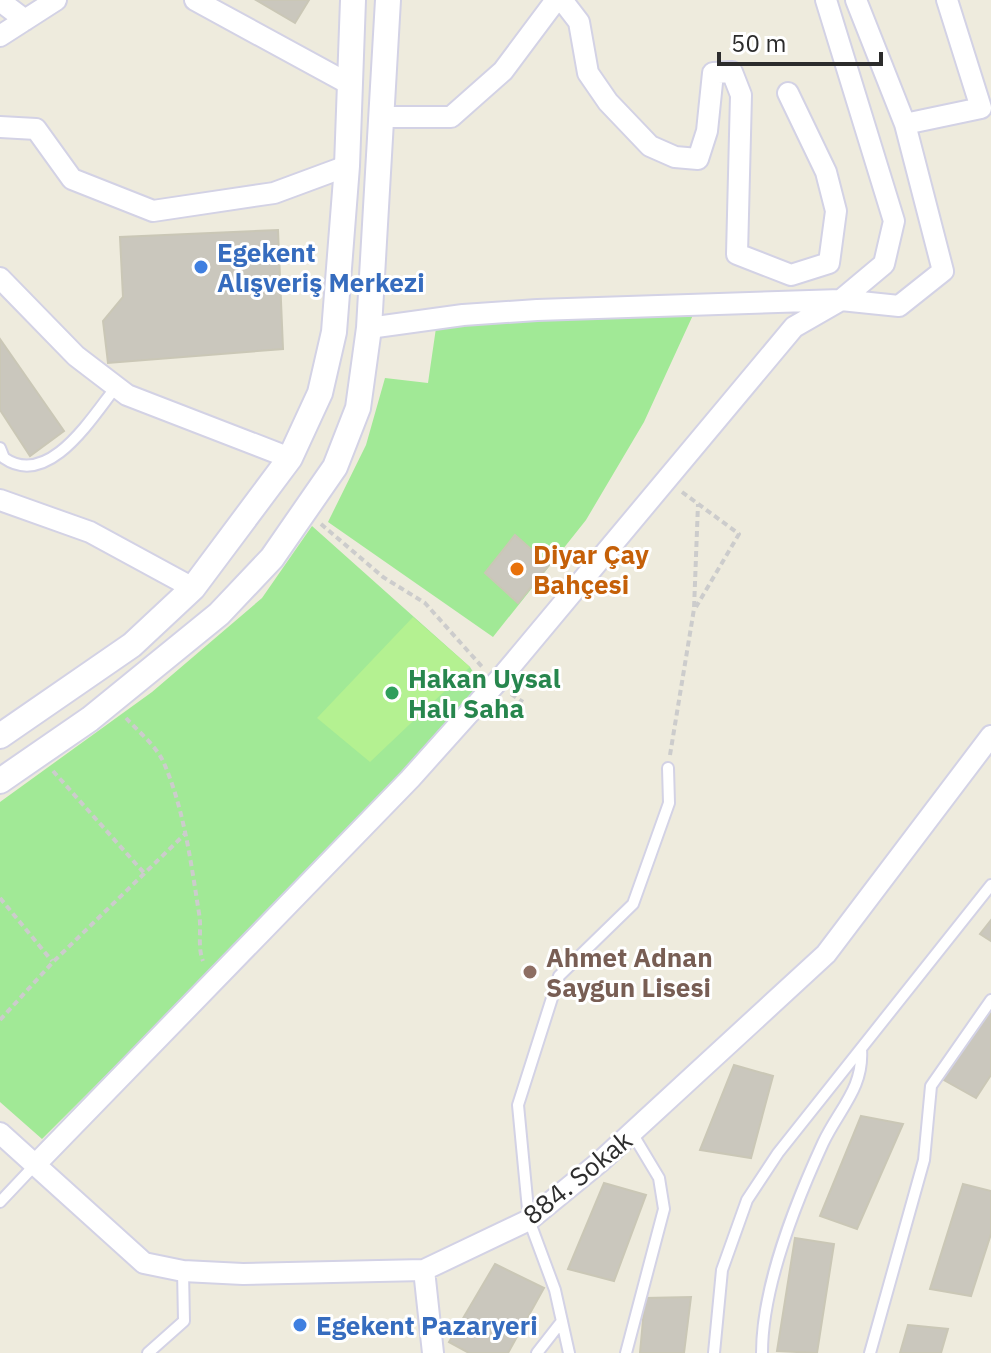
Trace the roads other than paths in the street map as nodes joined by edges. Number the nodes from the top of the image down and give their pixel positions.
1 (56, 0) edge
2 (195, 0) edge
3 (353, 0) edge
4 (388, 0) edge
5 (559, 0) edge
6 (826, 0) edge
7 (856, 0) edge
8 (947, 0) edge
9 (0, 1) edge
10 (25, 20) junction
11 (0, 36) edge
12 (351, 85) junction
13 (788, 93) dead end
14 (383, 117) junction
15 (905, 124) junction
16 (0, 127) edge
17 (347, 166) junction
18 (0, 278) edge
19 (841, 300) junction
20 (369, 328) junction
21 (116, 387) junction
22 (2, 453) edge
23 (290, 458) junction
24 (0, 470) edge
25 (0, 500) edge
26 (193, 588) junction
27 (219, 614) junction
28 (0, 736) edge
29 (991, 736) edge
30 (668, 768) road end
31 (0, 781) edge
32 (991, 885) edge
33 (991, 1000) edge
34 (861, 1049) junction
35 (0, 1133) edge
36 (632, 1133) junction
37 (34, 1166) junction
38 (0, 1202) edge
39 (529, 1220) junction
40 (424, 1270) junction
41 (183, 1271) junction
42 (562, 1321) junction
43 (154, 1351) edge
44 (433, 1353) edge
45 (537, 1353) edge
46 (569, 1353) edge
47 (626, 1353) edge
48 (714, 1353) edge
49 (762, 1353) edge
50 (870, 1353) edge

1 - 10 street
2 - 12 street
3 - 12 street
4 - 14 street
5 - 13 street
5 - 14 street
6 - 19 street
7 - 15 street
8 - 15 street
9 - 10 street
10 - 11 street
12 - 17 street
14 - 20 street
15 - 19 street
16 - 17 street
17 - 23 street
18 - 21 street
19 - 20 street
19 - 37 street
20 - 27 street
21 - 22 lane
21 - 23 street
22 - 24 lane
23 - 26 street
25 - 26 street
26 - 27 street
26 - 28 street
27 - 31 street
29 - 36 street, 884. Sokak
30 - 39 lane
32 - 34 lane
33 - 50 lane
34 - 48 lane
34 - 49 lane
35 - 37 street, 884. Sokak
36 - 39 street, 884. Sokak
36 - 47 lane
37 - 38 lane
37 - 41 street, 884. Sokak
39 - 40 street, 884. Sokak
39 - 42 lane
40 - 41 street, 884. Sokak
40 - 44 street
41 - 43 lane
42 - 45 lane
42 - 46 lane

